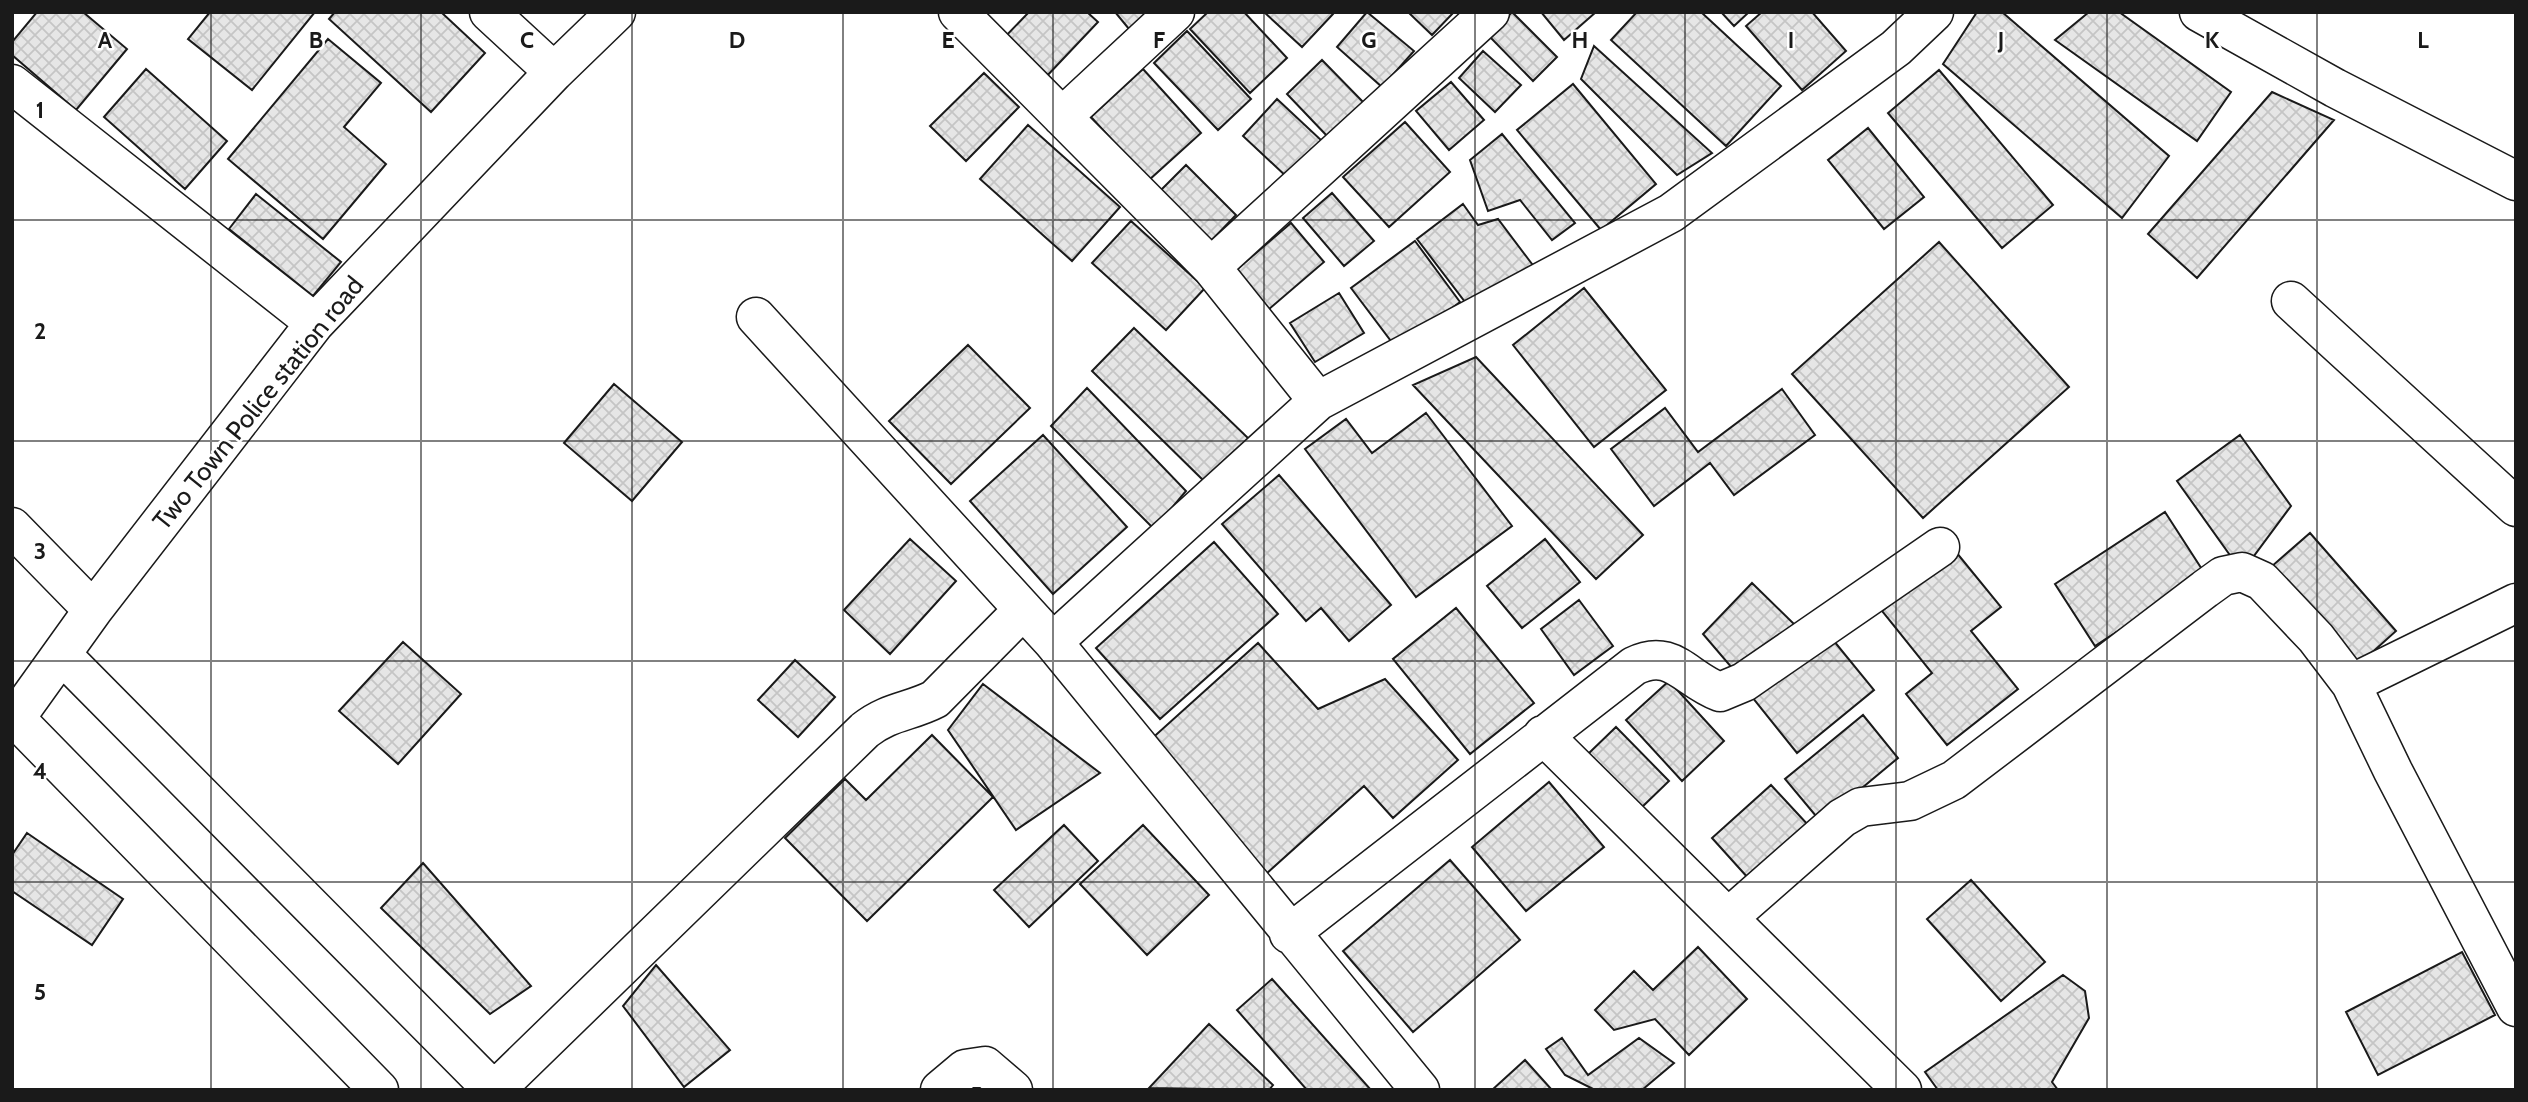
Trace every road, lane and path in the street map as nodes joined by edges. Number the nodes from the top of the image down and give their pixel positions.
1 (489, 12) edge
2 (617, 12) edge
3 (958, 12) edge
4 (1175, 12) edge
5 (1490, 12) edge
6 (1934, 12) edge
7 (2199, 12) edge
8 (554, 72) junction
9 (12, 83) edge
10 (1062, 117) junction
11 (2516, 181) edge
12 (1211, 267) junction
13 (2291, 301) dead end
14 (756, 317) dead end
15 (315, 323) junction
16 (1318, 401) junction
17 (2516, 507) edge
18 (12, 527) edge
19 (1940, 547) dead end
20 (2516, 603) edge
21 (93, 610) junction
22 (1023, 610) junction
23 (1053, 642) junction
24 (62, 655) junction
25 (2351, 684) junction
26 (14, 721) edge
27 (1543, 735) junction
28 (1728, 918) junction
29 (1289, 934) junction
30 (2516, 1007) edge
31 (379, 1090) edge
32 (494, 1090) edge
33 (940, 1090) edge
34 (1013, 1090) edge
35 (1420, 1090) edge
36 (1902, 1090) edge

1 - 8 street
2 - 8 street, Two Town Police station road
3 - 10 street
4 - 10 street
5 - 12 street
6 - 16 street
7 - 11 street
8 - 15 street, Two Town Police station road
9 - 15 street
10 - 12 street
12 - 16 street
13 - 17 street
14 - 22 street
15 - 21 street, Two Town Police station road
16 - 23 street
18 - 21 street
19 - 27 street
20 - 25 street
21 - 24 street, Two Town Police station road
22 - 23 street
22 - 32 street
23 - 29 street
24 - 26 street, Two Town Police station road
24 - 32 street
25 - 28 street
25 - 30 street
26 - 31 street
27 - 28 street
27 - 29 street
28 - 36 street
29 - 35 street
33 - 34 street

